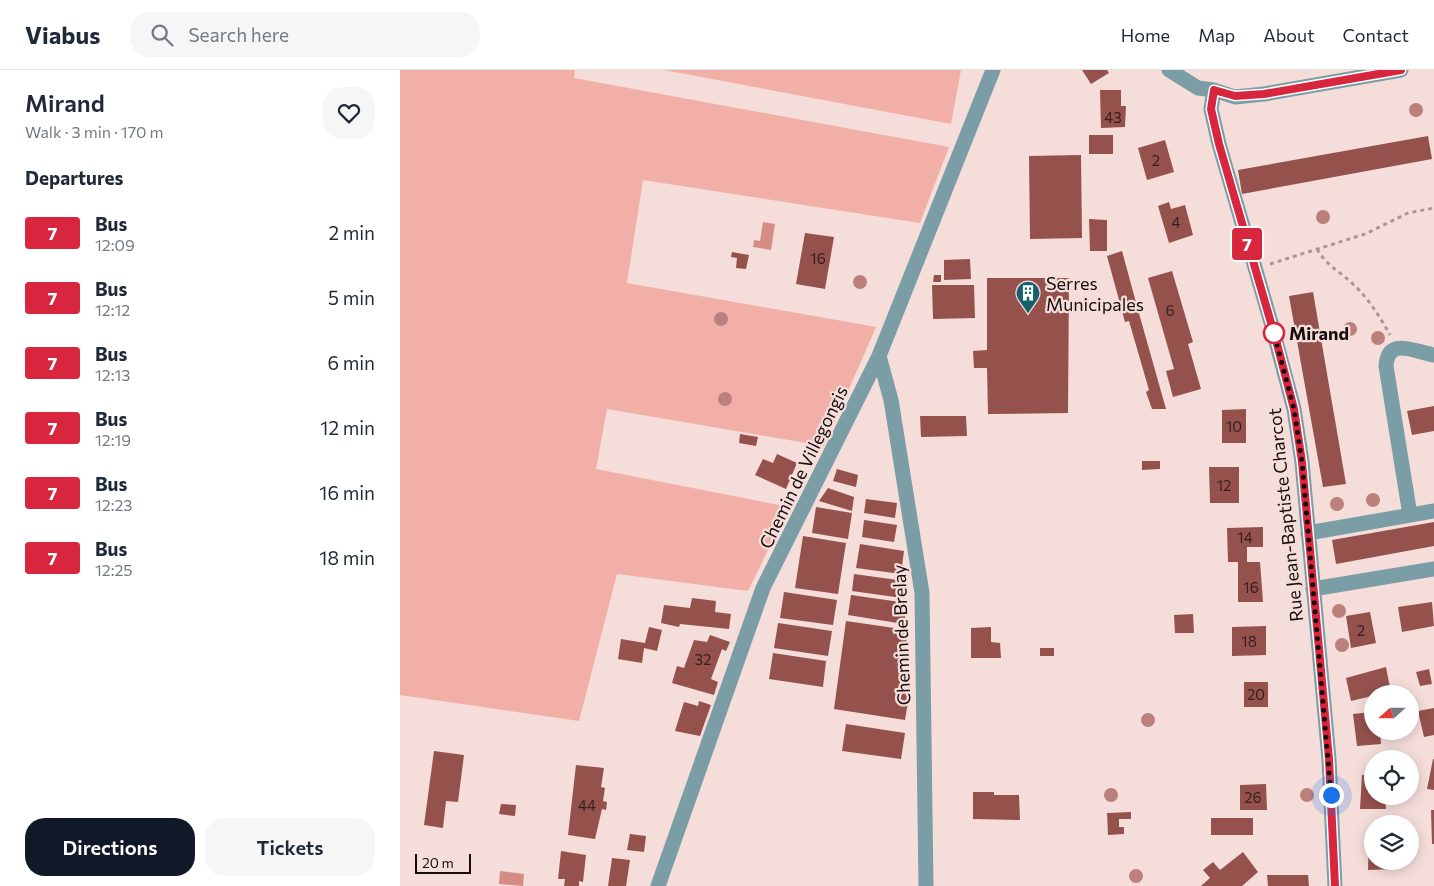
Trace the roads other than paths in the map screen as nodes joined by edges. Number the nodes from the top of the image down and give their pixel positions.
1 (993, 70) edge
2 (1169, 70) edge
3 (1401, 70) edge
4 (1214, 90) junction
5 (1434, 355) edge
6 (878, 356) junction
7 (1434, 511) edge
8 (1410, 515) junction
9 (1308, 533) junction
10 (1434, 569) edge
11 (1313, 589) junction
12 (658, 886) edge
13 (926, 886) edge
14 (1335, 886) edge

1 - 6 street, Chemin de Villegongis
2 - 4 street
3 - 4 street
4 - 9 street, Rue Jean-Baptiste Charcot
5 - 8 street
6 - 12 street, Chemin de Villegongis
6 - 13 street, Chemin de Brelay
7 - 8 street
8 - 9 street
9 - 11 street, Rue Jean-Baptiste Charcot
10 - 11 street
11 - 14 street, Rue Jean-Baptiste Charcot

